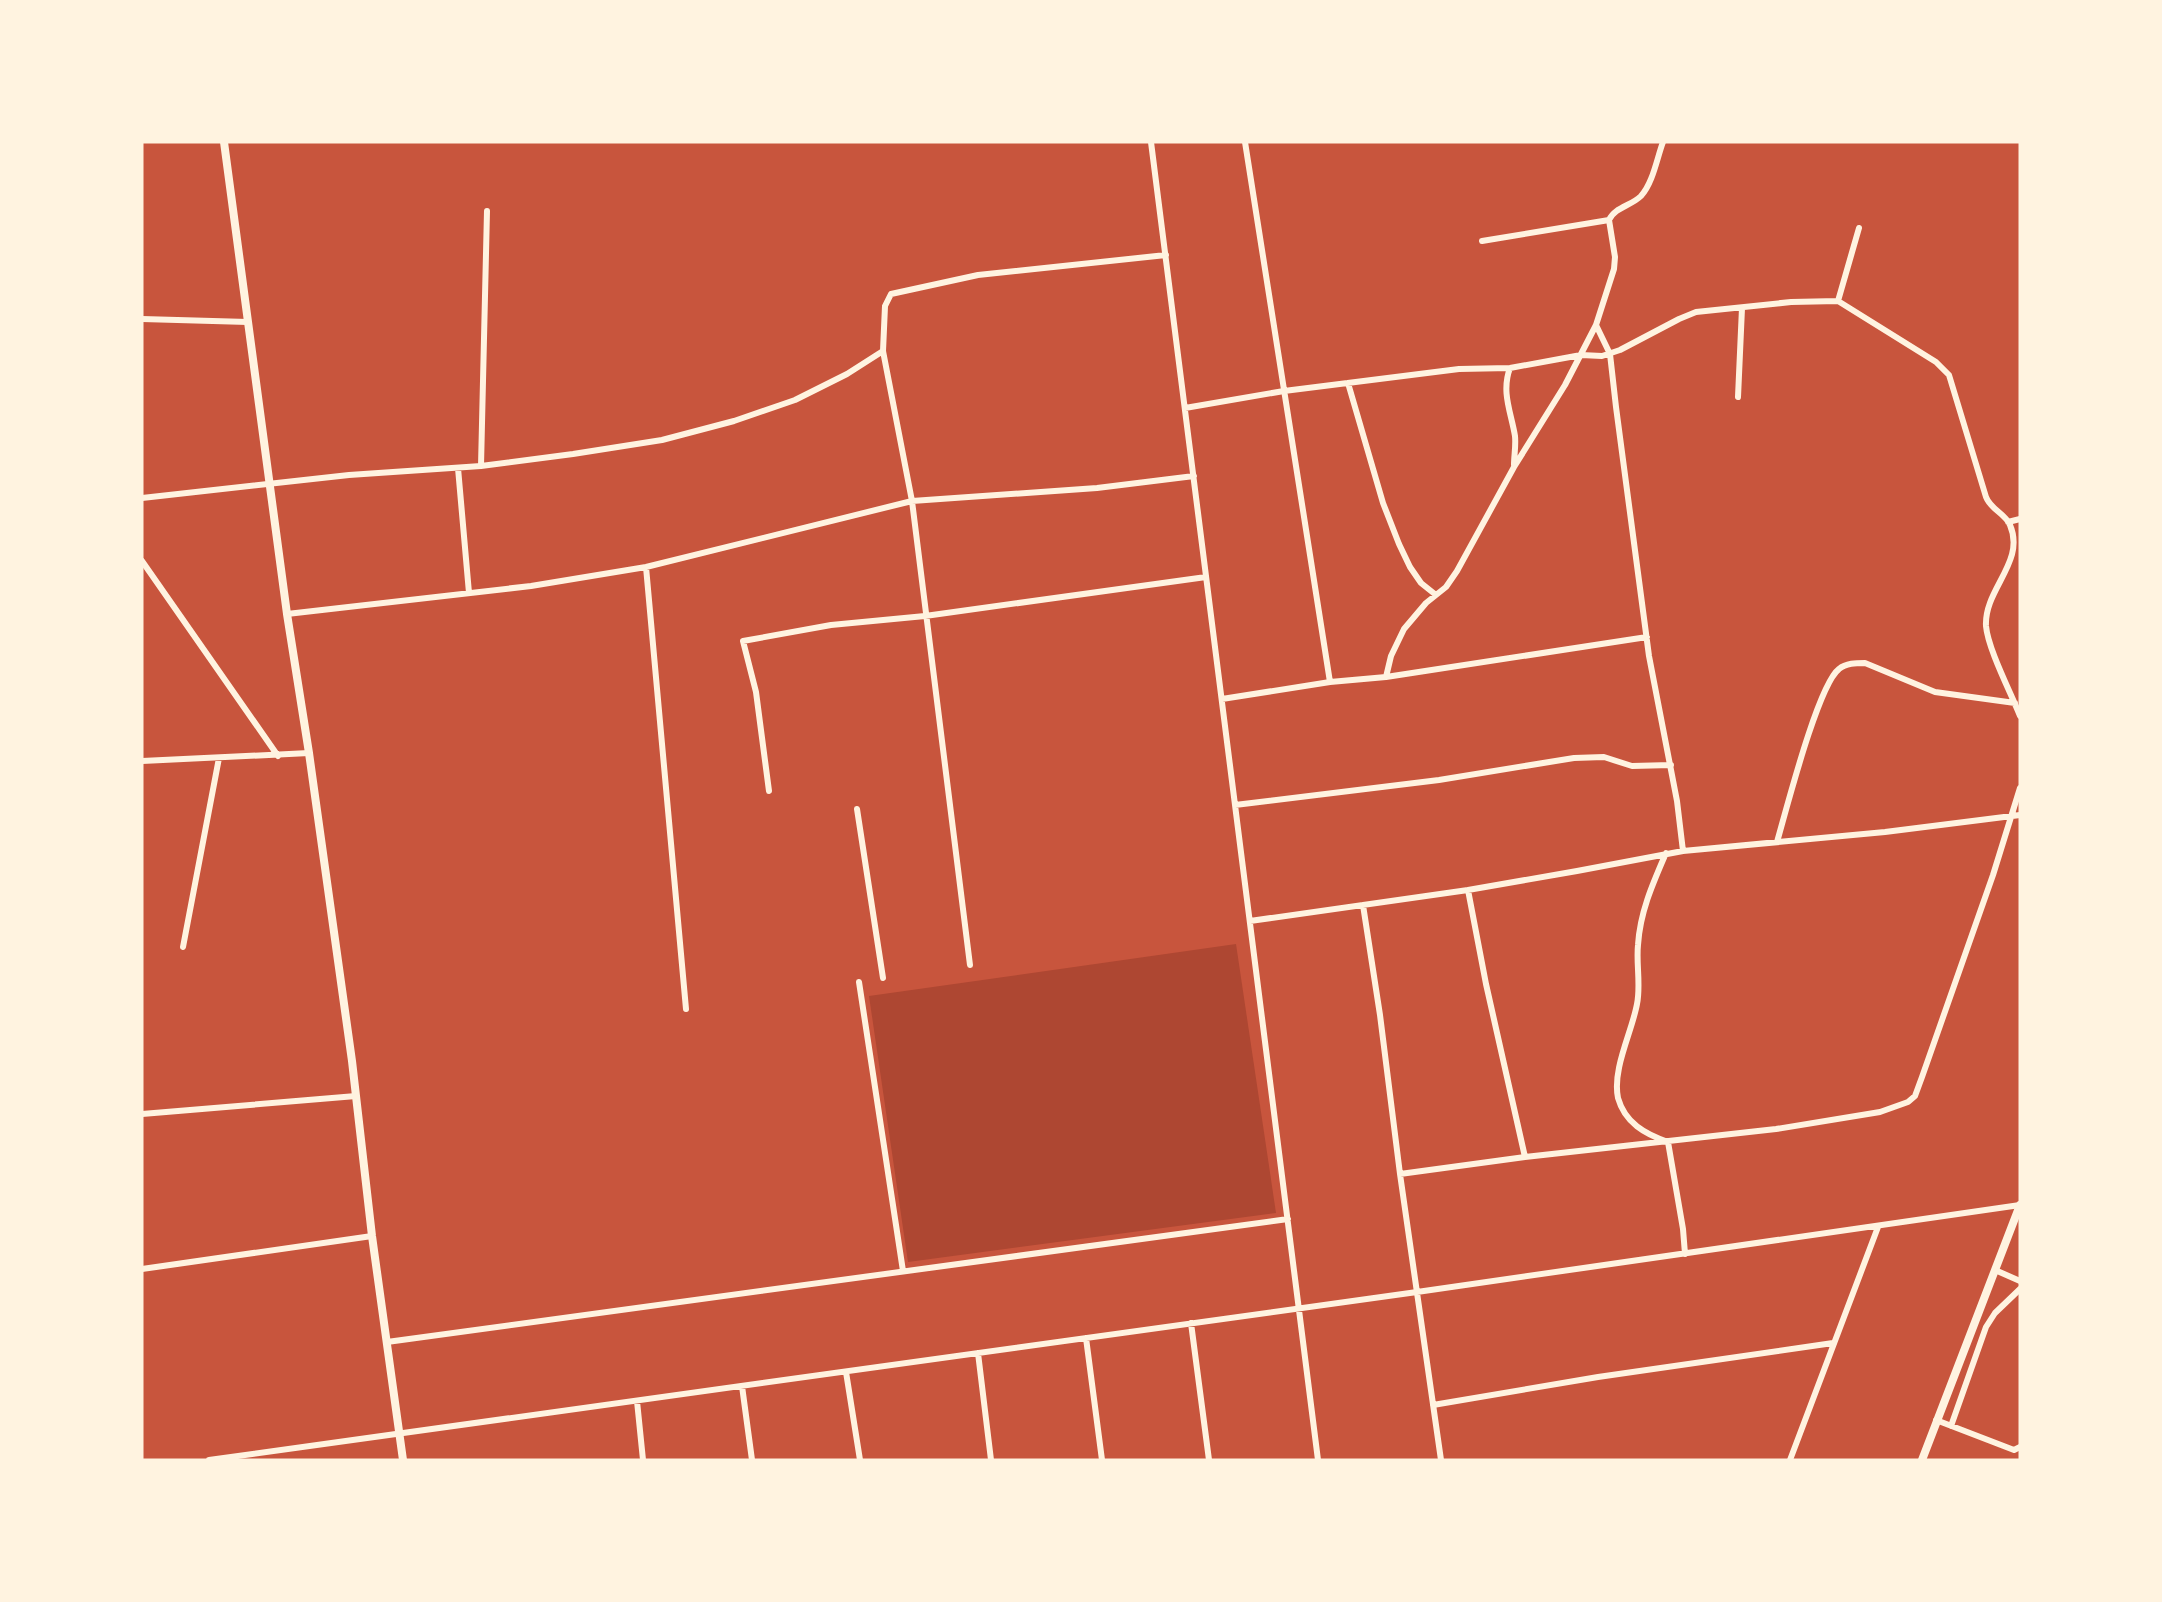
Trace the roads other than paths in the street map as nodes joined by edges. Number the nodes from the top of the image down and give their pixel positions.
1 (224, 142) edge
2 (1151, 142) edge
3 (1245, 142) edge
4 (1662, 142) edge
5 (487, 211) dead end
6 (1609, 220) junction
7 (1859, 228) dead end
8 (1482, 241) dead end
9 (1166, 255) junction
10 (1838, 301) junction
11 (1742, 308) junction
12 (142, 319) edge
13 (248, 323) junction
14 (1595, 325) junction
15 (883, 351) junction
16 (1610, 354) junction
17 (1581, 355) junction
18 (1510, 368) junction
19 (1348, 383) junction
20 (1284, 391) junction
21 (1738, 397) dead end
22 (1185, 408) junction
23 (481, 466) junction
24 (1514, 467) junction
25 (458, 468) junction
26 (1194, 476) junction
27 (270, 484) junction
28 (142, 498) edge
29 (912, 501) junction
30 (2020, 519) edge
31 (2008, 522) junction
32 (142, 561) edge
33 (646, 567) junction
34 (1206, 577) junction
35 (469, 593) junction
36 (1436, 595) junction
37 (287, 614) junction
38 (925, 616) junction
39 (1647, 637) junction
40 (1386, 677) junction
41 (1330, 682) junction
42 (1222, 699) junction
43 (2015, 703) junction
44 (2020, 716) edge
45 (309, 752) junction
46 (278, 755) junction
47 (219, 758) junction
48 (142, 761) edge
49 (1671, 765) junction
50 (2020, 788) edge
51 (769, 791) dead end
52 (1235, 805) junction
53 (857, 809) dead end
54 (2020, 816) edge
55 (2010, 817) junction
56 (1777, 842) junction
57 (1682, 850) junction
58 (1667, 853) junction
59 (1468, 890) junction
60 (1363, 905) junction
61 (1250, 921) junction
62 (183, 947) dead end
63 (970, 965) dead end
64 (883, 978) dead end
65 (859, 982) dead end
66 (686, 1009) dead end
67 (356, 1096) junction
68 (142, 1114) edge
69 (1668, 1142) junction
70 (1525, 1157) junction
71 (1400, 1174) junction
72 (2020, 1205) edge
73 (1288, 1219) junction
74 (1878, 1227) junction
75 (372, 1236) junction
76 (1685, 1254) junction
77 (142, 1269) edge
78 (1995, 1270) junction
79 (903, 1271) junction
80 (2020, 1281) edge
81 (2020, 1289) edge
82 (1417, 1292) junction
83 (1299, 1308) junction
84 (1191, 1324) junction
85 (1086, 1338) junction
86 (387, 1342) junction
87 (1833, 1343) junction
88 (978, 1353) junction
89 (846, 1371) junction
90 (742, 1386) junction
91 (637, 1401) junction
92 (1433, 1405) junction
93 (1936, 1420) junction
94 (1951, 1426) junction
95 (400, 1435) junction
96 (2020, 1447) edge
97 (274, 1451) junction
98 (209, 1460) edge
99 (275, 1460) edge
100 (403, 1460) edge
101 (643, 1460) edge
102 (752, 1460) edge
103 (860, 1460) edge
104 (991, 1460) edge
105 (1102, 1460) edge
106 (1209, 1460) edge
107 (1318, 1460) edge
108 (1441, 1460) edge
109 (1790, 1460) edge
110 (1922, 1460) edge

1 - 13 street
2 - 9 street
3 - 20 street
4 - 6 street
5 - 23 street
6 - 8 street
6 - 14 street
7 - 10 street
9 - 15 street
9 - 22 street
10 - 11 street
10 - 31 street
11 - 16 street
11 - 21 street
12 - 13 street
13 - 27 street
14 - 16 street
14 - 17 street
15 - 23 street
15 - 29 street
16 - 17 street
16 - 39 street
17 - 18 street
17 - 24 street
18 - 19 street
18 - 24 street
19 - 20 street
19 - 36 street
20 - 22 street
20 - 41 street
22 - 26 street
23 - 25 street
24 - 36 street
25 - 27 street
25 - 35 street
26 - 29 street
26 - 34 street
27 - 28 street
27 - 37 street
29 - 33 street
29 - 38 street
30 - 31 street
31 - 43 street
32 - 46 street
33 - 35 street
33 - 66 street
34 - 38 street
34 - 42 street
35 - 37 street
36 - 40 street
37 - 45 street
38 - 51 street
38 - 63 street
39 - 40 street
39 - 49 street
40 - 41 street
41 - 42 street
42 - 52 street
43 - 44 street
43 - 56 street
45 - 46 street
45 - 67 street
46 - 47 street
47 - 48 street
47 - 62 street
49 - 52 street
49 - 57 street
50 - 55 street
52 - 61 street
53 - 64 street
54 - 55 street
55 - 56 street
55 - 69 street
56 - 57 street
57 - 58 street
58 - 59 street
58 - 69 street
59 - 60 street
59 - 70 street
60 - 61 street
60 - 71 street
61 - 73 street
65 - 79 street
67 - 68 street
67 - 75 street
69 - 70 street
69 - 76 street
70 - 71 street
71 - 82 street
72 - 74 street
72 - 78 street
73 - 79 street
73 - 83 street
74 - 76 street
74 - 87 street
75 - 77 street
75 - 86 street
76 - 82 street
78 - 80 street
78 - 93 street
79 - 86 street
81 - 94 street
82 - 83 street
82 - 92 street
83 - 84 street
83 - 107 street
84 - 85 street
84 - 106 street
85 - 88 street
85 - 105 street
86 - 95 street
87 - 92 street
87 - 109 street
88 - 89 street
88 - 104 street
89 - 90 street
89 - 103 street
90 - 91 street
90 - 102 street
91 - 95 street
91 - 101 street
92 - 108 street
93 - 94 street
93 - 110 street
94 - 96 street
95 - 97 street
95 - 100 street
97 - 98 street
97 - 99 street

